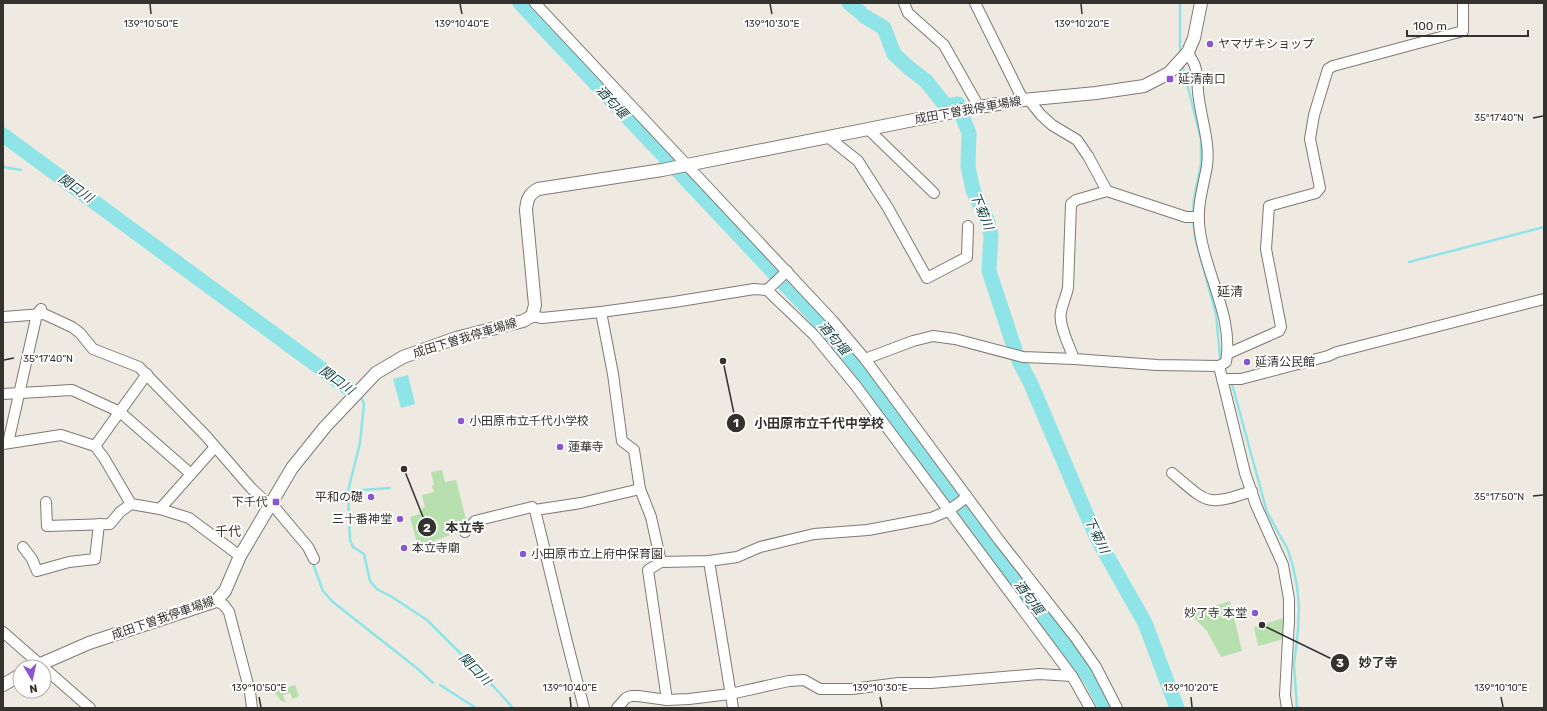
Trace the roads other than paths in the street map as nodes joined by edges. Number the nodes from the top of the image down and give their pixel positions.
1 (535, 3) edge
2 (904, 3) edge
3 (975, 3) edge
4 (1201, 3) edge
5 (1463, 3) edge
6 (1188, 52) junction
7 (1026, 100) junction
8 (980, 107) junction
9 (868, 129) junction
10 (828, 137) junction
11 (687, 165) junction
12 (1107, 191) junction
13 (934, 193) dead end
14 (1194, 217) junction
15 (968, 226) dead end
16 (787, 271) junction
17 (770, 287) junction
18 (1544, 299) edge
19 (39, 311) junction
20 (601, 312) junction
21 (532, 316) junction
22 (3, 317) edge
23 (1227, 354) junction
24 (865, 359) junction
25 (1074, 359) junction
26 (1219, 366) junction
27 (146, 374) junction
28 (1223, 378) junction
29 (20, 393) junction
30 (3, 394) edge
31 (120, 412) junction
32 (5, 443) edge
33 (95, 446) junction
34 (215, 447) junction
35 (1172, 473) dead end
36 (191, 474) junction
37 (640, 489) junction
38 (1252, 491) junction
39 (967, 497) junction
40 (46, 502) dead end
41 (131, 504) junction
42 (270, 504) junction
43 (160, 509) junction
44 (535, 510) junction
45 (948, 511) junction
46 (99, 524) junction
47 (465, 532) dead end
48 (23, 547) dead end
49 (240, 556) junction
50 (314, 559) dead end
51 (709, 561) junction
52 (661, 562) junction
53 (216, 601) junction
54 (3, 632) edge
55 (31, 659) edge
56 (51, 659) edge
57 (1072, 676) junction
58 (52, 677) edge
59 (12, 680) edge
60 (3, 685) edge
61 (730, 694) junction
62 (667, 700) junction
63 (90, 708) edge
64 (252, 708) edge
65 (584, 708) edge
66 (617, 708) edge
67 (733, 708) edge
68 (1090, 708) edge
69 (1117, 708) edge
70 (1287, 708) edge

1 - 11 street
2 - 8 street
3 - 7 street
4 - 6 main road, 成田下曽我停車場線
5 - 23 street
6 - 7 main road, 成田下曽我停車場線
6 - 14 street
7 - 8 main road, 成田下曽我停車場線
7 - 12 street
8 - 9 main road, 成田下曽我停車場線
9 - 10 main road, 成田下曽我停車場線
9 - 13 street
10 - 11 main road, 成田下曽我停車場線
10 - 15 street
11 - 16 street
11 - 21 main road, 成田下曽我停車場線
12 - 14 street
12 - 25 street
14 - 23 street
16 - 17 street
16 - 24 street
17 - 20 street
17 - 45 street
18 - 28 street
19 - 22 street
19 - 27 street
19 - 29 street
20 - 21 street
20 - 37 street
21 - 42 main road, 成田下曽我停車場線
23 - 26 street
24 - 25 street
24 - 39 street
25 - 26 street
26 - 28 street
27 - 31 street
27 - 34 street
28 - 38 street
29 - 30 street
29 - 31 street
29 - 32 street
31 - 33 street
31 - 36 street
32 - 33 street
33 - 41 street
34 - 36 street
34 - 42 street
35 - 38 street
36 - 43 street
37 - 44 street
37 - 52 street
38 - 70 street
39 - 45 street
39 - 69 street
40 - 46 street
41 - 43 street
41 - 46 street
42 - 49 main road, 成田下曽我停車場線
42 - 50 street
43 - 49 street
44 - 47 street
44 - 65 street
45 - 51 street
45 - 57 street
46 - 48 street
49 - 53 main road, 成田下曽我停車場線
51 - 52 street
51 - 61 street
52 - 62 street
53 - 56 main road, 成田下曽我停車場線
53 - 64 street
54 - 55 street
57 - 61 street
57 - 68 street
58 - 63 street
59 - 60 main road
61 - 62 street
61 - 67 street
62 - 66 street

